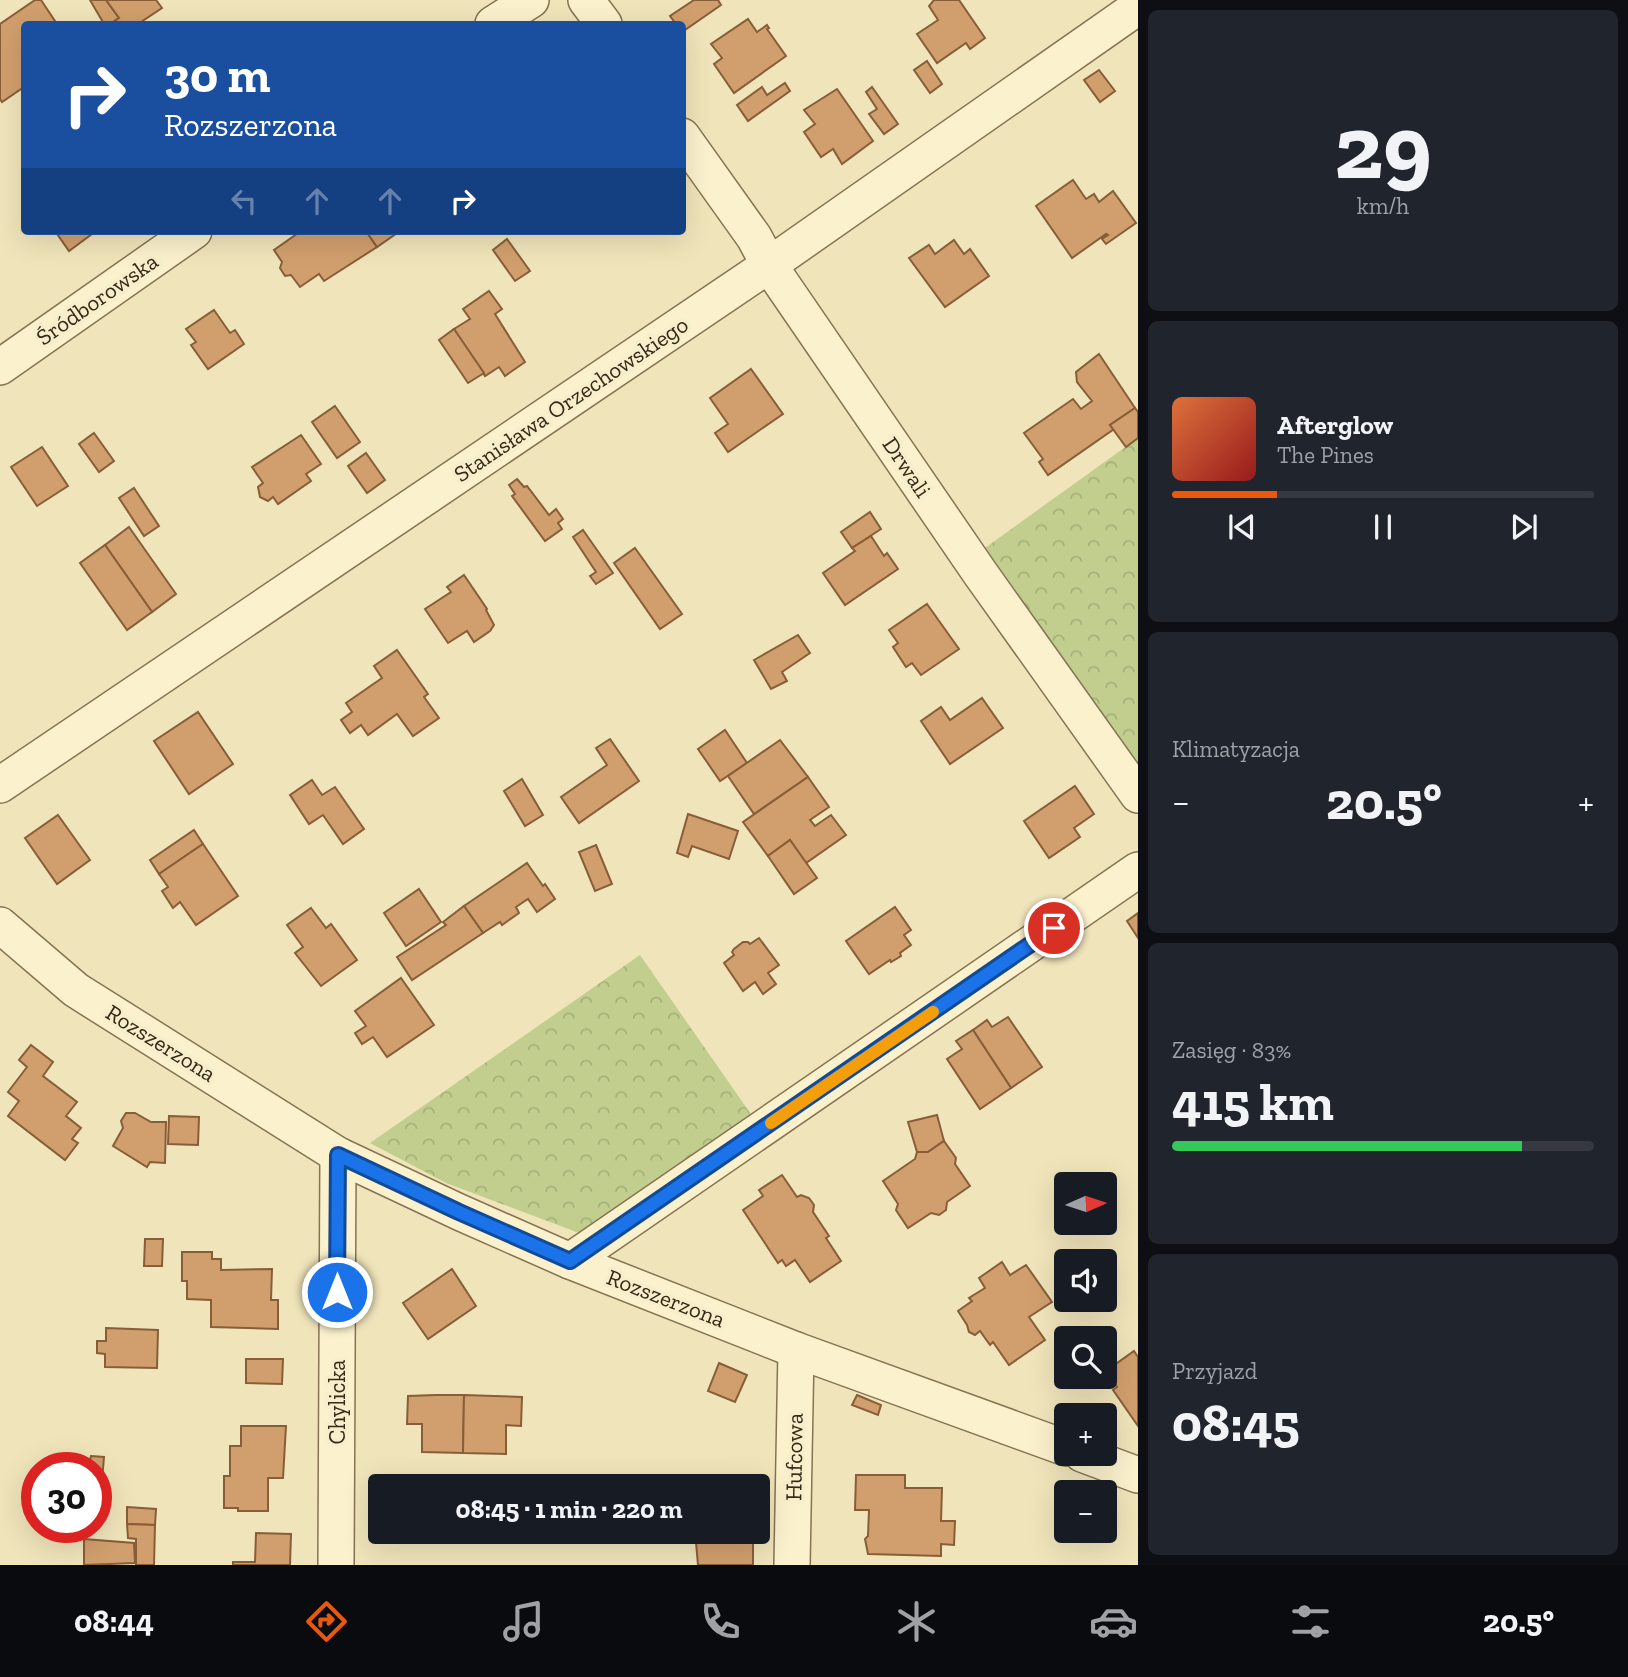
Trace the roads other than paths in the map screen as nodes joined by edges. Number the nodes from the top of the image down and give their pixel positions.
1 (531, 0) edge
2 (586, 0) edge
3 (1138, 7) edge
4 (498, 21) edge
5 (602, 21) edge
6 (686, 142) edge
7 (188, 235) edge
8 (769, 265) junction
9 (0, 367) edge
10 (0, 785) edge
11 (1138, 795) edge
12 (1138, 870) edge
13 (1, 930) edge
14 (338, 1155) junction
15 (570, 1261) junction
16 (796, 1350) junction
17 (1054, 1444) edge
18 (1114, 1466) edge
19 (1138, 1475) edge
20 (336, 1565) edge
21 (792, 1565) edge

1 - 4 street
2 - 5 street
3 - 8 street, Stanisława Orzechowskiego
6 - 8 street, Drwali
7 - 9 street, Śródborowska
8 - 10 street, Stanisława Orzechowskiego
8 - 11 street, Drwali
12 - 15 street
13 - 14 street, Rozszerzona
14 - 15 street, Rozszerzona
14 - 20 street, Chylicka
15 - 16 street, Rozszerzona
16 - 17 street, Rozszerzona
16 - 21 street, Hufcowa
18 - 19 street

